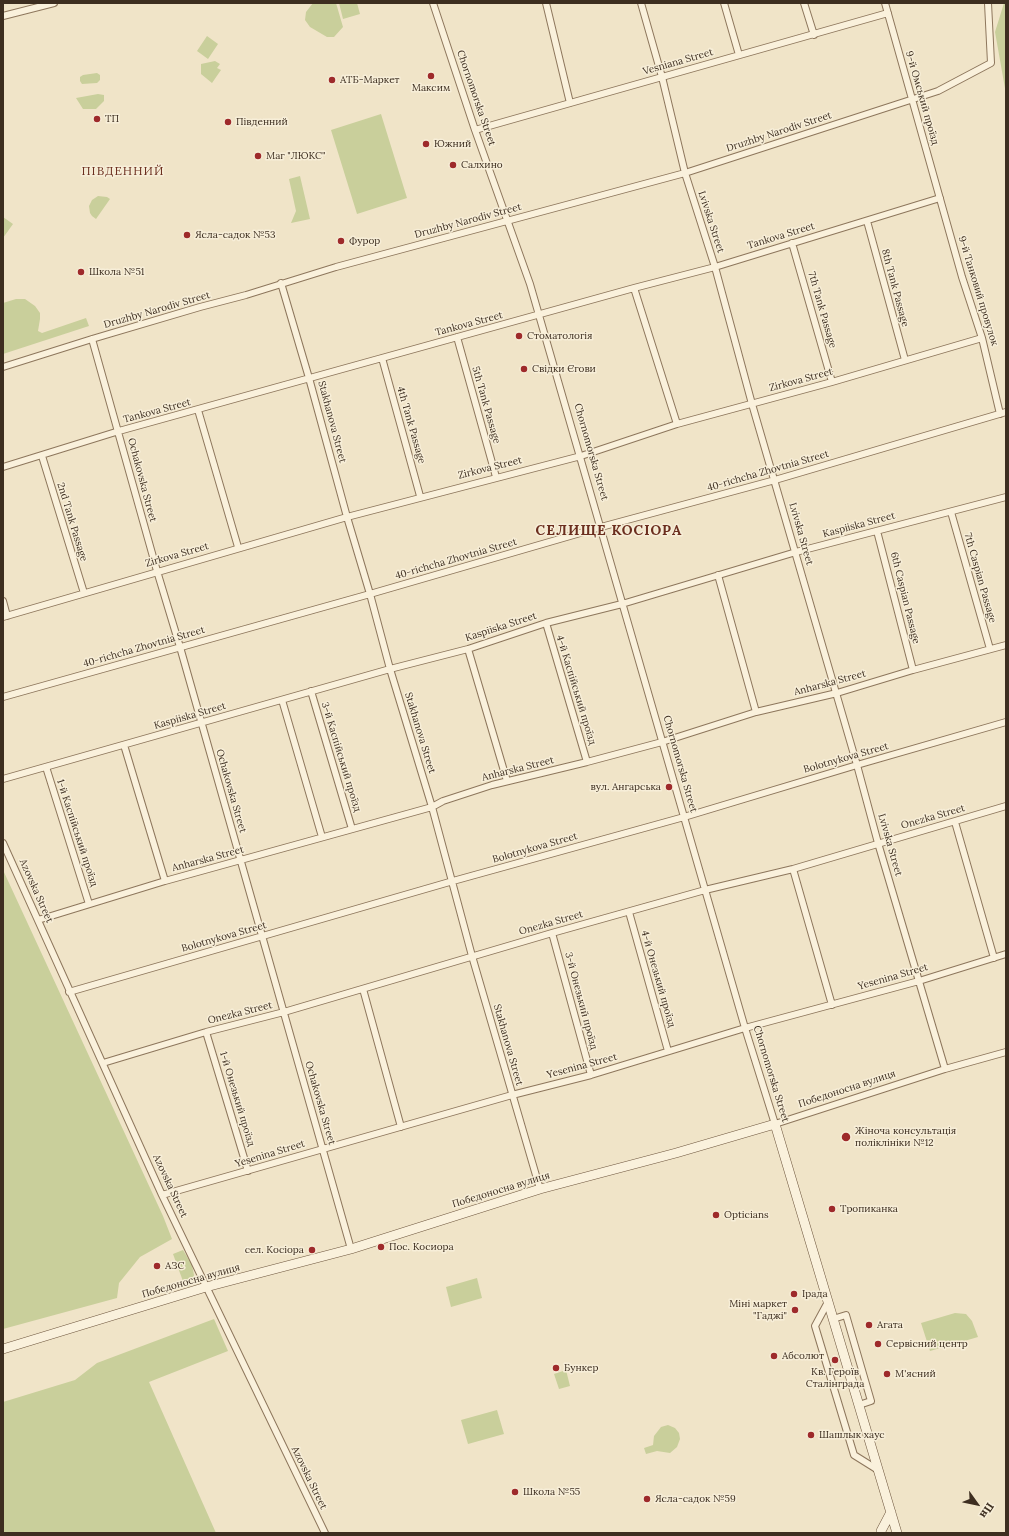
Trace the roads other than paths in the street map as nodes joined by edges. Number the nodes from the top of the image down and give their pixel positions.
1 (54, 3) edge
2 (433, 3) edge
3 (546, 3) edge
4 (641, 3) edge
5 (724, 3) edge
6 (804, 3) edge
7 (885, 3) edge
8 (988, 3) edge
9 (888, 14) junction
10 (3, 16) edge
11 (814, 35) junction
12 (739, 54) junction
13 (662, 77) junction
14 (912, 99) junction
15 (570, 103) junction
16 (475, 130) junction
17 (685, 172) junction
18 (940, 198) junction
19 (507, 221) junction
20 (867, 221) junction
21 (792, 243) junction
22 (715, 267) junction
23 (281, 283) junction
24 (634, 288) junction
25 (539, 315) junction
26 (457, 337) junction
27 (982, 338) junction
28 (92, 339) junction
29 (382, 358) junction
30 (905, 360) junction
31 (3, 367) edge
32 (309, 378) junction
33 (832, 382) junction
34 (752, 404) junction
35 (198, 410) junction
36 (1003, 413) edge
37 (677, 424) junction
38 (119, 431) junction
39 (42, 456) junction
40 (581, 456) junction
41 (3, 467) edge
42 (496, 477) junction
43 (775, 480) junction
44 (420, 496) junction
45 (1006, 497) edge
46 (951, 512) junction
47 (347, 517) junction
48 (600, 527) junction
49 (877, 531) junction
50 (238, 548) junction
51 (796, 552) junction
52 (157, 571) junction
53 (718, 575) junction
54 (84, 594) junction
55 (370, 594) junction
56 (3, 601) edge
57 (622, 604) junction
58 (5, 617) edge
59 (546, 623) junction
60 (1006, 645) edge
61 (180, 647) junction
62 (468, 649) junction
63 (990, 649) junction
64 (390, 669) junction
65 (912, 670) junction
66 (311, 691) junction
67 (837, 693) junction
68 (3, 697) edge
69 (282, 700) junction
70 (756, 712) junction
71 (1006, 722) edge
72 (202, 724) junction
73 (662, 742) junction
74 (124, 745) junction
75 (587, 762) junction
76 (857, 765) junction
77 (46, 767) junction
78 (3, 779) edge
79 (507, 782) junction
80 (1006, 806) edge
81 (432, 808) junction
82 (684, 817) junction
83 (955, 822) junction
84 (352, 829) junction
85 (322, 838) junction
86 (3, 843) edge
87 (878, 843) junction
88 (240, 861) junction
89 (793, 869) junction
90 (165, 881) junction
91 (453, 881) junction
92 (705, 890) junction
93 (89, 904) junction
94 (629, 912) junction
95 (38, 920) junction
96 (552, 933) junction
97 (262, 937) junction
98 (1006, 954) edge
99 (472, 956) junction
100 (994, 958) junction
101 (920, 981) junction
102 (363, 989) junction
103 (69, 992) junction
104 (832, 1005) junction
105 (284, 1012) junction
106 (745, 1028) junction
107 (206, 1032) junction
108 (668, 1051) junction
109 (1006, 1052) edge
110 (103, 1063) junction
111 (945, 1069) junction
112 (591, 1075) junction
113 (512, 1095) junction
114 (774, 1124) junction
115 (401, 1127) junction
116 (323, 1149) junction
117 (248, 1171) junction
118 (540, 1189) junction
119 (162, 1195) junction
120 (351, 1249) junction
121 (206, 1287) junction
122 (828, 1302) junction
123 (833, 1318) junction
124 (3, 1349) edge
125 (859, 1405) junction
126 (878, 1470) junction
127 (891, 1512) junction
128 (325, 1533) edge
129 (881, 1533) edge
130 (897, 1533) edge

1 - 10 street
2 - 16 street, Chornomorska Street
3 - 15 street
4 - 13 street, Lvivska Street
5 - 12 street
6 - 11 street
7 - 9 street, 9-й Омський проїзд
8 - 14 street, Druzhby Narodiv Street
9 - 11 street, Vesniana Street
9 - 14 street, 9-й Омський проїзд
11 - 12 street, Vesniana Street
12 - 13 street, Vesniana Street
13 - 15 street, Vesniana Street
13 - 17 street, Lvivska Street
14 - 17 street, Druzhby Narodiv Street
14 - 18 street, 9-й Омський проїзд
15 - 16 street, Vesniana Street
16 - 19 street, Chornomorska Street
17 - 19 street, Druzhby Narodiv Street
17 - 22 street, Lvivska Street
18 - 20 street, Tankova Street
18 - 27 street, 9-й Танковий провулок
19 - 23 street, Druzhby Narodiv Street
19 - 25 street, Chornomorska Street
20 - 21 street, Tankova Street
20 - 30 street, 8th Tank Passage
21 - 22 street, Tankova Street
21 - 33 street, 7th Tank Passage
22 - 24 street, Tankova Street
22 - 34 street, Lvivska Street
23 - 28 street, Druzhby Narodiv Street
23 - 32 street, Stakhanova Street
24 - 25 street, Tankova Street
24 - 37 street
25 - 26 street, Tankova Street
25 - 40 street, Chornomorska Street
26 - 29 street, Tankova Street
26 - 42 street, 5th Tank Passage
27 - 30 street, Zirkova Street
27 - 36 street, 9-й Танковий провулок
28 - 31 street, Druzhby Narodiv Street
28 - 38 street, Ochakovska Street
29 - 32 street, Tankova Street
29 - 44 street, 4th Tank Passage
30 - 33 street, Zirkova Street
32 - 35 street, Tankova Street
32 - 47 street, Stakhanova Street
33 - 34 street, Zirkova Street
34 - 37 street, Zirkova Street
34 - 43 street, Lvivska Street
35 - 38 street, Tankova Street
35 - 50 street
36 - 43 street, 40-richcha Zhovtnia Street
37 - 40 street, Zirkova Street
38 - 39 street, Tankova Street
38 - 52 street, Ochakovska Street
39 - 41 street, Tankova Street
39 - 54 street, 2nd Tank Passage
40 - 42 street, Zirkova Street
40 - 48 street, Chornomorska Street
42 - 44 street, Zirkova Street
43 - 48 street, 40-richcha Zhovtnia Street
43 - 51 street, Lvivska Street
44 - 47 street, Zirkova Street
45 - 46 street, Kaspiiska Street
46 - 49 street, Kaspiiska Street
46 - 63 street, 7th Caspian Passage
47 - 50 street, Zirkova Street
47 - 55 street, Stakhanova Street
48 - 55 street, 40-richcha Zhovtnia Street
48 - 57 street, Chornomorska Street
49 - 51 street, Kaspiiska Street
49 - 65 street, 6th Caspian Passage
50 - 52 street, Zirkova Street
51 - 53 street, Kaspiiska Street
51 - 67 street, Lvivska Street
52 - 54 street, Zirkova Street
52 - 61 street, Ochakovska Street
53 - 57 street, Kaspiiska Street
53 - 70 street
54 - 58 street, Zirkova Street
55 - 61 street, 40-richcha Zhovtnia Street
55 - 64 street, Stakhanova Street
56 - 58 street
57 - 59 street, Kaspiiska Street
57 - 73 street, Chornomorska Street
59 - 62 street, Kaspiiska Street
59 - 75 street, 4-й Каспійський проїзд
60 - 63 street, Anharska Street
61 - 68 street, 40-richcha Zhovtnia Street
61 - 72 street, Ochakovska Street
62 - 64 street, Kaspiiska Street
62 - 79 street
63 - 65 street, Anharska Street
64 - 66 street, Kaspiiska Street
64 - 81 street, Stakhanova Street
65 - 67 street, Anharska Street
66 - 69 street, Kaspiiska Street
66 - 84 street, 3-й Каспійський проїзд
67 - 70 street, Anharska Street
67 - 76 street, Lvivska Street
69 - 72 street, Kaspiiska Street
69 - 85 street
70 - 73 street, Anharska Street
71 - 76 street, Bolotnykova Street
72 - 74 street, Kaspiiska Street
72 - 88 street, Ochakovska Street
73 - 75 street, Anharska Street
73 - 82 street, Chornomorska Street
74 - 77 street, Kaspiiska Street
74 - 90 street
75 - 79 street, Anharska Street
76 - 82 street, Bolotnykova Street
76 - 87 street, Lvivska Street
77 - 78 street, Kaspiiska Street
77 - 93 street, 1-й Каспійський проїзд
79 - 81 street, Anharska Street
80 - 83 street, Onezka Street
81 - 84 street, Anharska Street
81 - 91 street, Stakhanova Street
82 - 91 street, Bolotnykova Street
82 - 92 street, Chornomorska Street
83 - 87 street, Onezka Street
83 - 100 street
84 - 85 street, Anharska Street
85 - 88 street, Anharska Street
86 - 95 street, Azovska Street
87 - 89 street, Onezka Street
87 - 101 street, Lvivska Street
88 - 90 street, Anharska Street
88 - 97 street, Ochakovska Street
89 - 92 street, Onezka Street
89 - 104 street
90 - 93 street, Anharska Street
91 - 97 street, Bolotnykova Street
91 - 99 street, Stakhanova Street
92 - 94 street, Onezka Street
92 - 106 street, Chornomorska Street
93 - 95 street, Anharska Street
94 - 96 street, Onezka Street
94 - 108 street, 4-й Онезький проїзд
95 - 103 street, Azovska Street
96 - 99 street, Onezka Street
96 - 112 street, 3-й Онезький проїзд
97 - 103 street, Bolotnykova Street
97 - 105 street, Ochakovska Street
98 - 100 street, Yesenina Street
99 - 102 street, Onezka Street
99 - 113 street, Stakhanova Street
100 - 101 street, Yesenina Street
101 - 104 street, Yesenina Street
101 - 111 street, Lvivska Street
102 - 105 street, Onezka Street
102 - 115 street
103 - 110 street, Azovska Street
104 - 106 street, Yesenina Street
105 - 107 street, Onezka Street
105 - 116 street, Ochakovska Street
106 - 108 street, Yesenina Street
106 - 114 street, Chornomorska Street
107 - 110 street, Onezka Street
107 - 117 street, 1-й Онезький проїзд
108 - 112 street, Yesenina Street
109 - 111 street, Победоносна вулиця
110 - 119 street, Azovska Street
111 - 114 street, Победоносна вулиця
112 - 113 street, Yesenina Street
113 - 115 street, Yesenina Street
113 - 118 street, Stakhanova Street
114 - 118 street, Победоносна вулиця
114 - 122 street, Chornomorska Street
115 - 116 street, Yesenina Street
116 - 117 street, Yesenina Street
116 - 120 street, Ochakovska Street
117 - 119 street, Yesenina Street
118 - 120 street, Победоносна вулиця
119 - 121 street, Azovska Street
120 - 121 street, Победоносна вулиця
121 - 124 street, Победоносна вулиця
121 - 128 street, Azovska Street
122 - 123 street, Chornomorska Street
122 - 126 street
123 - 125 street, Chornomorska Street
123 - 125 street
125 - 126 street, Chornomorska Street
126 - 127 street, Chornomorska Street
127 - 129 street
127 - 130 street, Chornomorska Street

